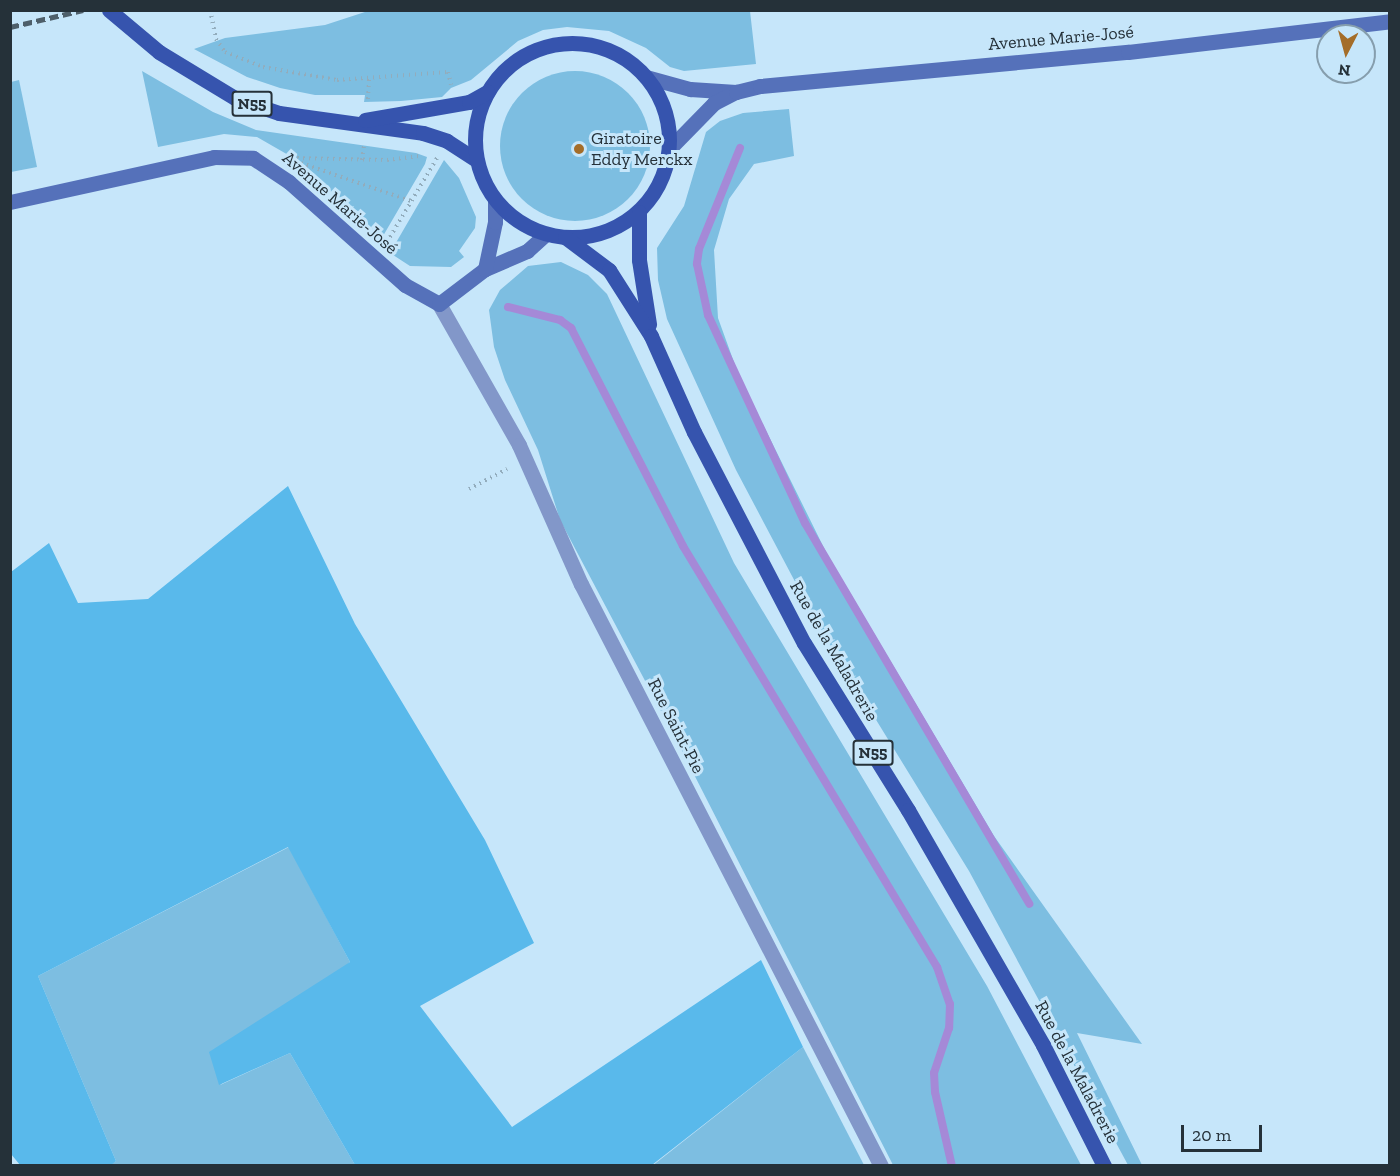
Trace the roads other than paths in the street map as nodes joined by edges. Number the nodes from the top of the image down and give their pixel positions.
1 (109, 10) edge
2 (1389, 21) edge
3 (646, 77) junction
4 (487, 92) junction
5 (736, 92) junction
6 (358, 122) junction
7 (670, 148) junction
8 (476, 160) junction
9 (495, 200) junction
10 (10, 202) edge
11 (639, 212) junction
12 (546, 234) junction
13 (565, 237) junction
14 (485, 270) junction
15 (439, 304) junction
16 (651, 336) junction
17 (881, 1166) edge
18 (1104, 1166) edge

1 - 6 main road, N55
2 - 5 street, Avenue Marie-José
3 - 4 main road, N55
3 - 5 street, Avenue Marie-José
3 - 7 main road, N55
4 - 6 main road, N55
4 - 8 main road, N55
5 - 7 street, Avenue Marie-José
6 - 8 main road, N55
7 - 11 main road, N55
8 - 9 main road, N55
9 - 12 main road, N55
9 - 14 street
10 - 15 street, Avenue Marie-José
11 - 13 main road, N55
11 - 16 main road, Rue de la Maladrerie / N55
12 - 13 main road, N55
12 - 14 street
13 - 16 main road, Rue de la Maladrerie / N55
14 - 15 street
15 - 17 street, Rue Saint-Pie
16 - 18 main road, Rue de la Maladrerie / N55

